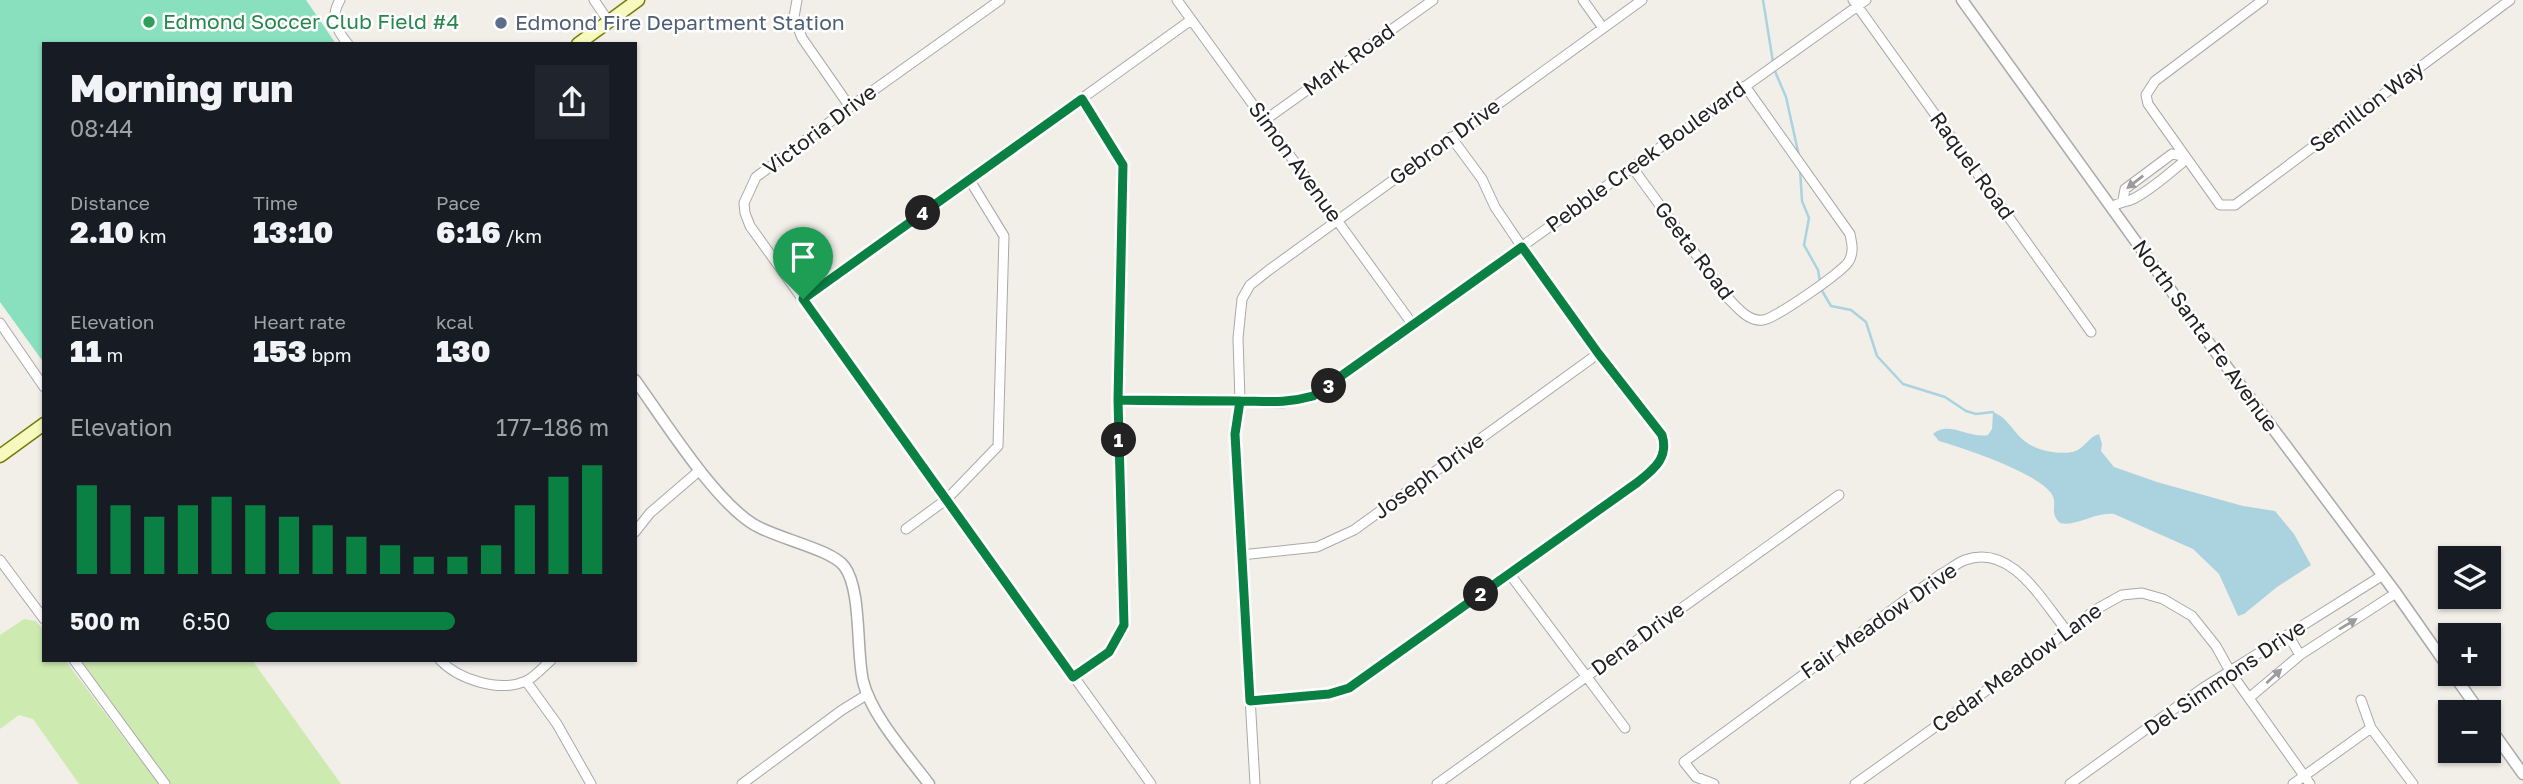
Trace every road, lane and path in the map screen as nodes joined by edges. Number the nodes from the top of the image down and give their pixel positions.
1 (340, 0) edge
2 (594, 0) edge
3 (638, 0) edge
4 (797, 0) edge
5 (1000, 0) edge
6 (1177, 0) edge
7 (1433, 0) edge
8 (1583, 0) edge
9 (1642, 0) edge
10 (1962, 0) edge
11 (2263, 0) edge
12 (2510, 0) edge
13 (1859, 2) edge
14 (1192, 20) junction
15 (609, 22) junction
16 (1602, 28) junction
17 (346, 42) edge
18 (581, 42) edge
19 (1745, 86) junction
20 (1082, 99) junction
21 (850, 107) junction
22 (1265, 121) junction
23 (1451, 138) junction
24 (2183, 156) junction
25 (1632, 167) junction
26 (2153, 167) junction
27 (969, 179) junction
28 (2162, 179) junction
29 (2123, 200) junction
30 (2112, 207) junction
31 (1336, 220) junction
32 (1522, 247) junction
33 (803, 299) junction
34 (0, 323) edge
35 (1413, 325) junction
36 (2091, 332) dead end
37 (1598, 353) junction
38 (637, 383) edge
39 (42, 384) edge
40 (1118, 400) junction
41 (1240, 401) junction
42 (42, 425) edge
43 (0, 456) edge
44 (701, 470) junction
45 (1839, 495) dead end
46 (947, 499) junction
47 (906, 528) dead end
48 (637, 529) edge
49 (1241, 555) junction
50 (0, 560) edge
51 (1509, 573) junction
52 (2383, 575) junction
53 (2396, 593) junction
54 (42, 617) edge
55 (2067, 631) junction
56 (2288, 635) junction
57 (2438, 653) edge
58 (2300, 655) junction
59 (75, 662) edge
60 (442, 662) edge
61 (549, 662) edge
62 (2231, 673) junction
63 (1587, 676) junction
64 (1073, 677) junction
65 (526, 681) junction
66 (868, 694) junction
67 (2249, 698) junction
68 (2361, 700) dead end
69 (1250, 701) junction
70 (2371, 728) junction
71 (1625, 729) dead end
72 (2501, 743) edge
73 (2523, 774) edge
74 (2307, 780) edge
75 (165, 784) edge
76 (591, 784) edge
77 (743, 784) edge
78 (929, 784) edge
79 (1151, 784) edge
80 (1255, 784) edge
81 (1437, 784) edge
82 (1714, 784) edge
83 (1856, 784) edge
84 (2070, 784) edge
85 (2293, 784) edge
86 (2413, 784) edge

1 - 17 street
2 - 15 street
3 - 15 main road
4 - 21 street
5 - 21 street, Victoria Drive
6 - 14 street, Simon Avenue
7 - 22 street, Mark Road
8 - 16 street
9 - 16 street, Gebron Drive
10 - 30 street, North Santa Fe Avenue
11 - 24 street
12 - 24 street, Semillon Way
13 - 19 street, Pebble Creek Boulevard
13 - 36 street, Raquel Road
14 - 20 street
14 - 22 street, Simon Avenue
15 - 18 main road
16 - 23 street, Gebron Drive
19 - 25 street, Pebble Creek Boulevard
19 - 25 street, Geeta Road
20 - 27 street
20 - 40 street
21 - 33 street, Victoria Drive
22 - 31 street, Simon Avenue
23 - 31 street, Gebron Drive
23 - 32 street
24 - 26 street
24 - 28 street
25 - 32 street, Pebble Creek Boulevard
26 - 28 street
26 -> 29 street
27 - 33 street
27 - 46 street
28 - 29 street
29 - 30 street
30 - 52 street, North Santa Fe Avenue
31 - 35 street, Simon Avenue
31 - 41 street, Gebron Drive
32 - 35 street, Pebble Creek Boulevard
32 - 37 street
33 - 46 street, Victoria Drive
34 - 39 street
35 - 41 street, Pebble Creek Boulevard
37 - 49 street, Joseph Drive
37 - 51 street
38 - 44 street
40 - 41 street, Pebble Creek Boulevard
40 - 64 street
41 - 49 street
42 - 43 main road
44 - 48 street
44 - 66 street
45 - 63 street, Dena Drive
46 - 47 street
46 - 64 street, Victoria Drive
49 - 69 street
50 - 54 street
51 - 63 street
51 - 69 street
52 - 53 street, North Santa Fe Avenue
52 - 56 street, Del Simmons Drive
53 - 57 street, North Santa Fe Avenue
58 -> 53 street
55 - 62 street, Cedar Meadow Lane
55 - 82 street, Fair Meadow Drive
55 - 83 street, Cedar Meadow Lane
56 - 58 street
56 - 62 street, Del Simmons Drive
67 -> 58 street
59 - 75 street
60 - 65 street
61 - 65 street
62 - 67 street, Cedar Meadow Lane
62 - 84 street, Del Simmons Drive
63 - 71 street
63 - 81 street, Dena Drive
64 - 79 street, Victoria Drive
65 - 76 street
66 - 77 street
66 - 78 street
67 - 74 street, Cedar Meadow Lane
68 - 70 street
69 - 80 street
70 - 74 street
70 - 86 street
72 - 73 street
74 - 85 street

